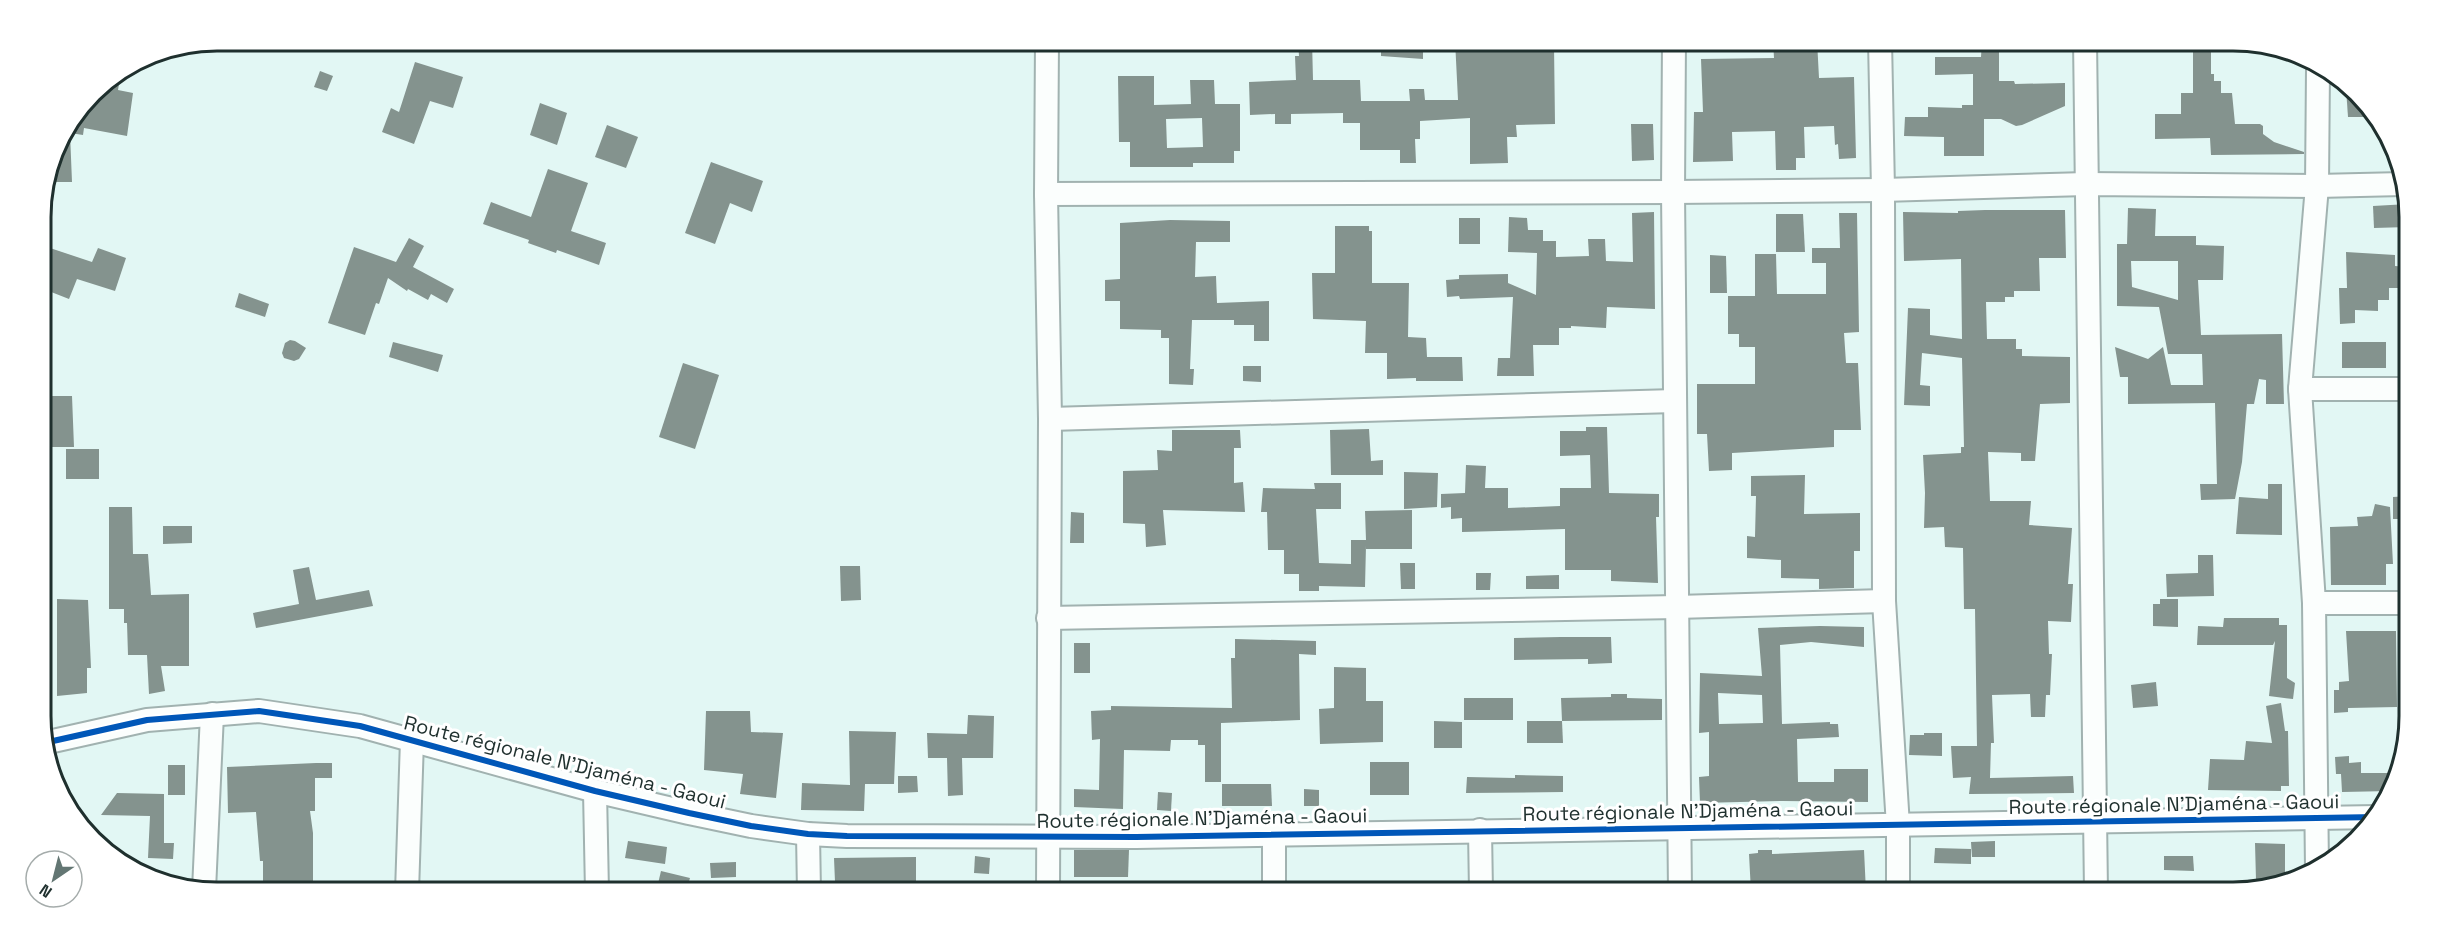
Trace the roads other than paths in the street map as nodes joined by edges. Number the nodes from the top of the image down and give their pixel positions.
1 (1047, 51) edge
2 (1674, 51) edge
3 (1880, 51) edge
4 (2085, 51) edge
5 (2318, 75) edge
6 (2086, 184) junction
7 (2395, 184) edge
8 (2317, 186) junction
9 (1883, 190) junction
10 (1673, 192) junction
11 (1046, 194) junction
12 (2300, 389) junction
13 (2399, 389) edge
14 (1676, 401) junction
15 (1050, 419) junction
16 (1884, 601) junction
17 (2314, 603) junction
18 (2399, 603) edge
19 (1677, 607) junction
20 (1048, 618) junction
21 (212, 714) junction
22 (412, 740) junction
23 (53, 741) edge
24 (595, 791) junction
25 (2364, 817) edge
26 (2316, 818) junction
27 (2095, 822) junction
28 (1898, 826) junction
29 (1679, 827) junction
30 (1480, 830) junction
31 (808, 834) junction
32 (1274, 835) junction
33 (1048, 837) junction
34 (2317, 859) edge
35 (204, 881) edge
36 (407, 882) edge
37 (597, 882) edge
38 (809, 882) edge
39 (1048, 882) edge
40 (1274, 882) edge
41 (1481, 882) edge
42 (1680, 882) edge
43 (1898, 882) edge
44 (2096, 882) edge

1 - 11 street
2 - 10 street
3 - 9 street
4 - 6 street
5 - 8 street
6 - 8 street
6 - 9 street
6 - 27 street
7 - 8 street
8 - 12 street
9 - 10 street
9 - 16 street
10 - 11 street
10 - 14 street
11 - 15 street
12 - 13 street
12 - 17 street
14 - 15 street
14 - 19 street
15 - 20 street
16 - 19 street
16 - 28 street
17 - 18 street
17 - 26 street
19 - 20 street
19 - 29 street
20 - 33 street
21 - 22 street, Route régionale N'Djaména - Gaoui
21 - 23 street, Route régionale N'Djaména - Gaoui
21 - 35 street
22 - 24 street, Route régionale N'Djaména - Gaoui
22 - 36 street
24 - 31 street, Route régionale N'Djaména - Gaoui
24 - 37 street
25 - 26 street, Route régionale N'Djaména - Gaoui
26 - 27 street, Route régionale N'Djaména - Gaoui
26 - 34 street
27 - 28 street, Route régionale N'Djaména - Gaoui
27 - 44 street
28 - 29 street, Route régionale N'Djaména - Gaoui
28 - 43 street
29 - 30 street, Route régionale N'Djaména - Gaoui
29 - 42 street
30 - 32 street, Route régionale N'Djaména - Gaoui
30 - 41 street
31 - 33 street, Route régionale N'Djaména - Gaoui
31 - 38 street
32 - 33 street, Route régionale N'Djaména - Gaoui
32 - 40 street
33 - 39 street

